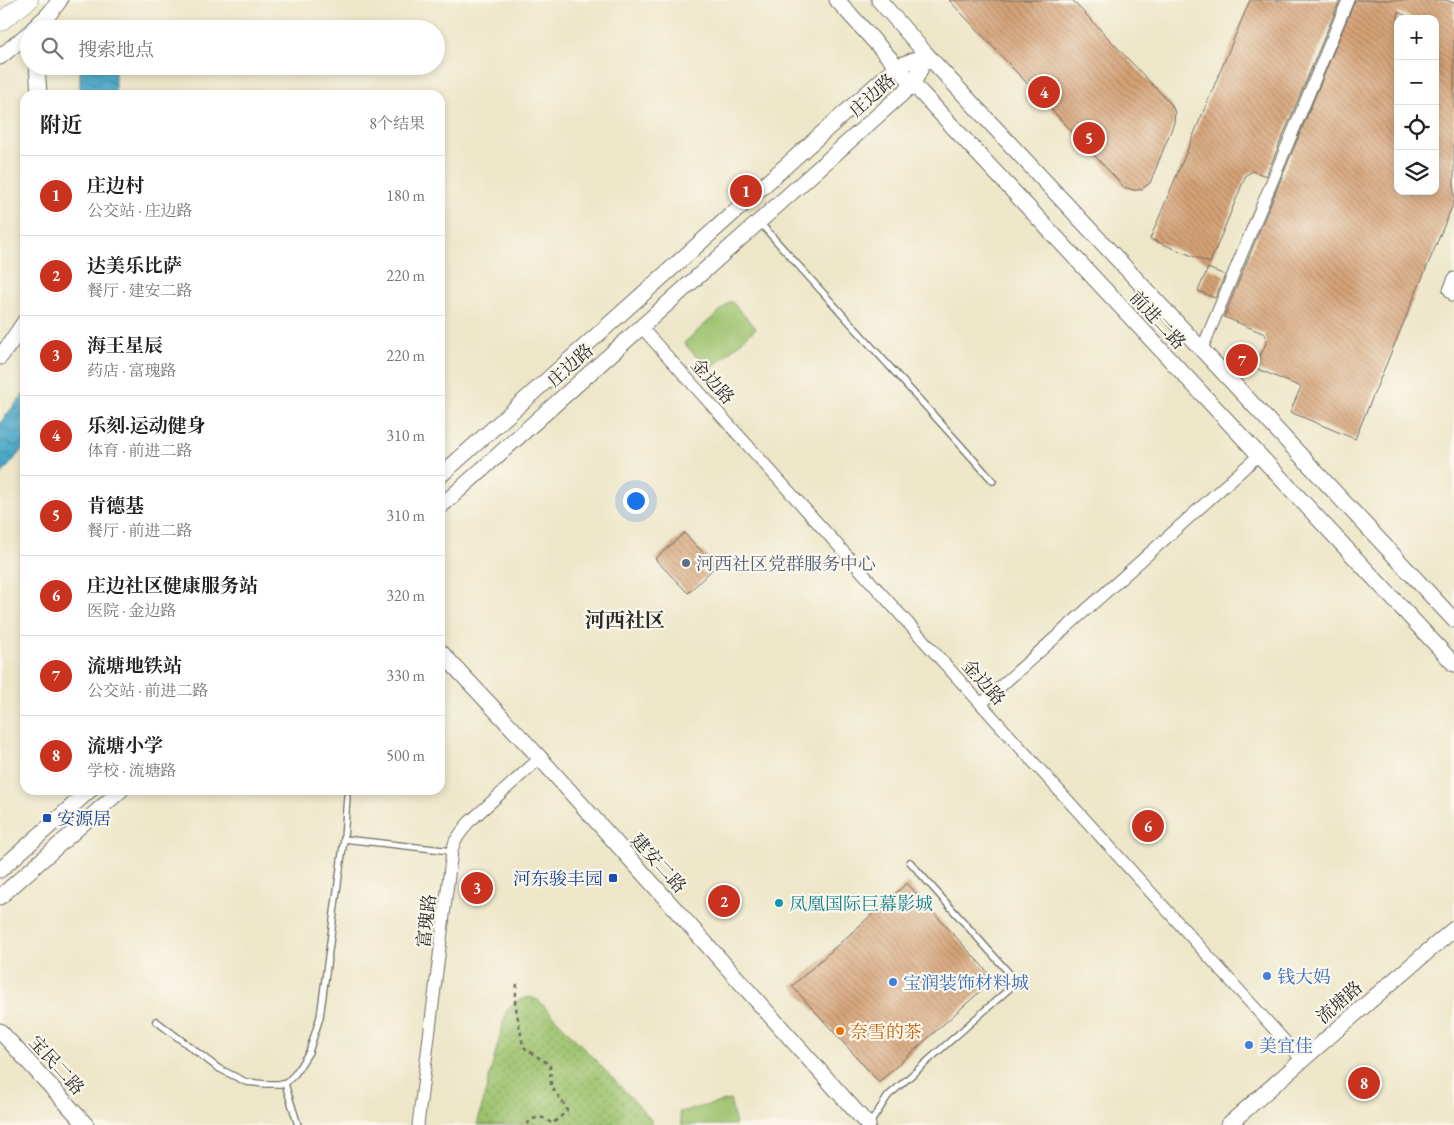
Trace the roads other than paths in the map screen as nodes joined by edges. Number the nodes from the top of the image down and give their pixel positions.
1 (29, 0) edge
2 (60, 0) edge
3 (838, 0) edge
4 (878, 0) edge
5 (1348, 0) edge
6 (41, 20) edge
7 (0, 22) edge
8 (20, 40) edge
9 (928, 55) junction
10 (0, 57) edge
11 (896, 66) junction
12 (38, 75) edge
13 (913, 84) junction
14 (39, 90) edge
15 (759, 222) junction
16 (1454, 278) edge
17 (1454, 296) edge
18 (641, 328) junction
19 (20, 329) edge
20 (1202, 349) junction
21 (0, 357) edge
22 (1259, 455) junction
23 (445, 472) edge
24 (993, 481) dead end
25 (445, 503) edge
26 (1454, 620) edge
27 (445, 656) edge
28 (1454, 664) edge
29 (981, 704) junction
30 (540, 758) junction
31 (84, 795) edge
32 (115, 795) edge
33 (347, 796) dead end
34 (344, 839) junction
35 (452, 851) junction
36 (910, 862) dead end
37 (0, 870) edge
38 (0, 897) edge
39 (1454, 929) edge
40 (156, 1021) dead end
41 (0, 1031) edge
42 (1302, 1060) junction
43 (284, 1084) junction
44 (86, 1125) edge
45 (298, 1125) edge
46 (418, 1125) edge
47 (869, 1125) edge
48 (1228, 1125) edge

1 - 7 main road
2 - 6 main road
3 - 11 main road, 前进二路
4 - 9 main road, 前进二路
5 - 20 street
8 - 10 main road
9 - 11 main road, 庄边路
9 - 13 main road, 庄边路
9 - 20 main road, 前进二路
11 - 13 main road, 前进二路
11 - 23 main road, 庄边路
12 - 14 main road
13 - 15 main road, 庄边路
13 - 22 main road, 前进二路
15 - 18 main road, 庄边路
15 - 24 lane
16 - 17 street
18 - 25 main road, 庄边路
18 - 29 street, 金边路
19 - 21 main road
20 - 26 main road, 前进二路
22 - 28 main road, 前进二路
22 - 29 street
27 - 30 main road, 建安二路
29 - 42 street, 金边路
30 - 35 street, 富瑰路
30 - 47 main road, 建安二路
31 - 37 main road
32 - 38 main road
33 - 34 lane
34 - 35 lane
34 - 43 lane
35 - 46 street, 富瑰路
36 - 47 lane
39 - 42 main road, 流塘路
40 - 43 lane
41 - 44 main road, 宝民二路
42 - 48 main road, 流塘路
43 - 45 lane

